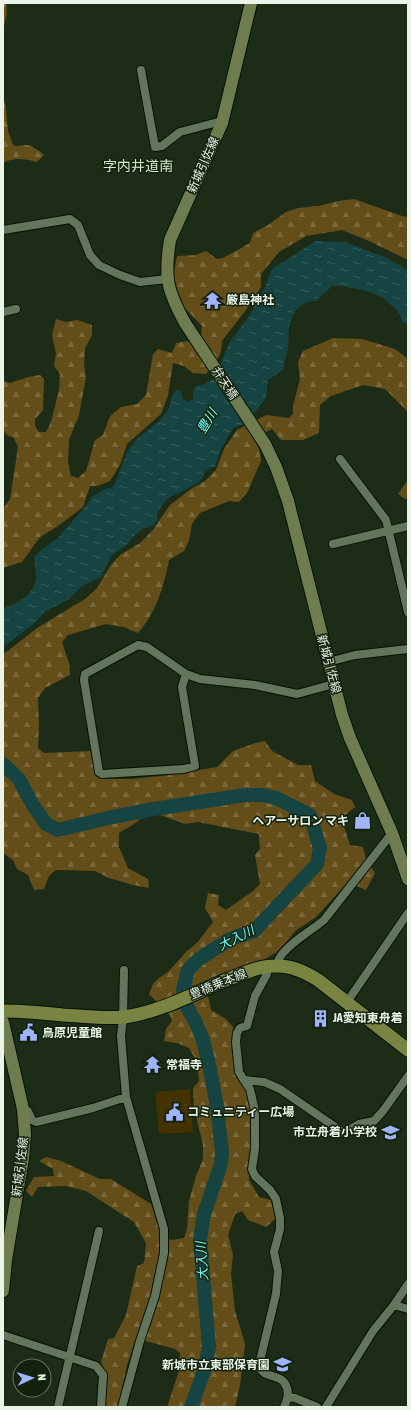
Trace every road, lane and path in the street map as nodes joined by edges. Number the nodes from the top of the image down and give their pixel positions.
1 (251, 3) edge
2 (141, 70) dead end
3 (222, 123) junction
4 (3, 230) edge
5 (167, 279) junction
6 (16, 309) dead end
7 (3, 312) edge
8 (185, 322) joint
9 (265, 444) joint
10 (340, 459) dead end
11 (408, 526) edge
12 (389, 531) junction
13 (333, 544) dead end
14 (408, 612) edge
15 (408, 649) edge
16 (328, 662) junction
17 (186, 674) junction
18 (334, 684) junction
19 (392, 833) junction
20 (408, 879) edge
21 (408, 913) edge
22 (271, 966) junction
23 (124, 970) dead end
24 (347, 1002) junction
25 (3, 1011) edge
26 (123, 1017) junction
27 (3, 1022) edge
28 (408, 1050) edge
29 (408, 1076) edge
30 (244, 1080) junction
31 (126, 1097) junction
32 (23, 1109) junction
33 (99, 1231) dead end
34 (4, 1259) edge
35 (408, 1284) edge
36 (3, 1290) edge
37 (394, 1305) junction
38 (408, 1309) edge
39 (3, 1335) edge
40 (69, 1356) junction
41 (288, 1397) junction
42 (58, 1407) edge
43 (101, 1407) edge
44 (122, 1407) edge
45 (284, 1407) edge
46 (317, 1407) edge
47 (326, 1407) edge

1 - 3 main road, 新城引佐線
2 - 3 street
3 - 5 main road, 新城引佐線
4 - 5 street
5 - 8 main road, 新城引佐線
6 - 7 street
8 - 9 main road, 弁天橋
9 - 16 main road, 新城引佐線
10 - 12 street
11 - 12 street
12 - 13 street
12 - 14 street
15 - 16 street
16 - 18 main road, 新城引佐線
17 - 17 street
17 - 18 street
18 - 19 main road, 新城引佐線
19 - 20 main road, 新城引佐線
19 - 22 street
21 - 24 street
22 - 24 main road, 豊橋乗本線
22 - 26 main road, 豊橋乗本線
22 - 30 street
23 - 26 street
24 - 28 main road, 豊橋乗本線
25 - 26 main road, 豊橋乗本線
26 - 31 street
27 - 32 main road, 新城引佐線
29 - 30 street
30 - 41 street
31 - 32 street
31 - 44 street
32 - 34 main road, 新城引佐線
33 - 40 street
34 - 36 main road, 新城引佐線
35 - 37 street
37 - 38 street
37 - 47 street
39 - 40 street
40 - 42 street
40 - 43 street
41 - 45 street
41 - 46 street

